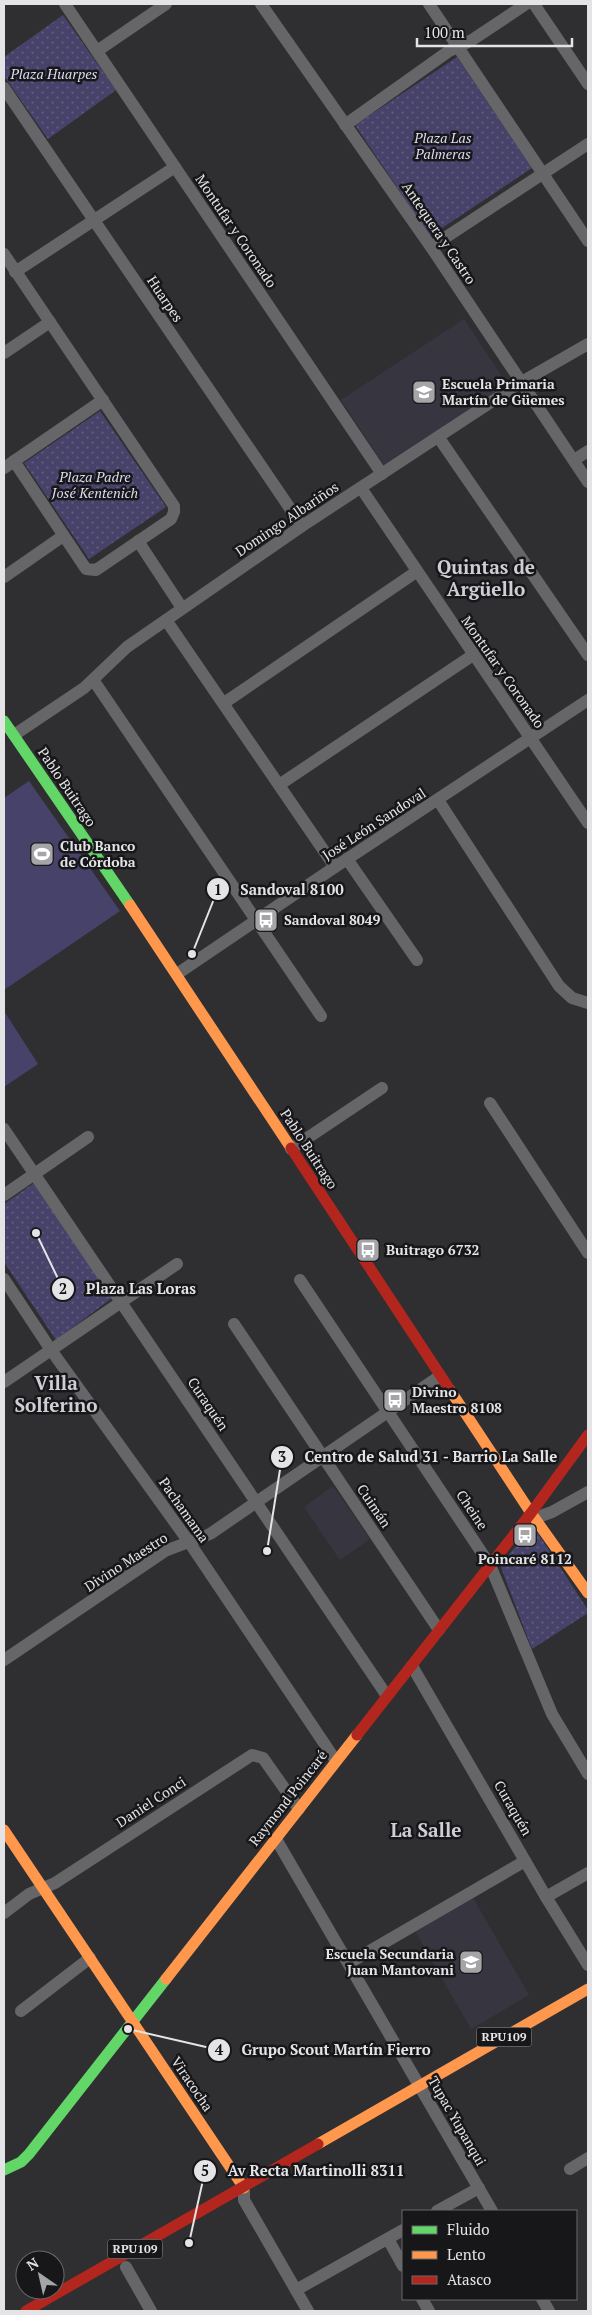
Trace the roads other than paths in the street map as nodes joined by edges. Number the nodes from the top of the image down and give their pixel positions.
1 (65, 4) edge
2 (166, 4) edge
3 (262, 4) edge
4 (429, 4) edge
5 (526, 4) edge
6 (534, 4) edge
7 (458, 47) junction
8 (98, 51) junction
9 (588, 84) edge
10 (4, 88) edge
11 (345, 125) junction
12 (588, 144) edge
13 (175, 166) junction
14 (543, 174) junction
15 (94, 220) junction
16 (588, 241) edge
17 (431, 247) junction
18 (4, 254) edge
19 (15, 272) junction
20 (50, 322) junction
21 (588, 344) edge
22 (4, 352) edge
23 (520, 383) junction
24 (103, 400) junction
25 (439, 438) junction
26 (588, 451) edge
27 (574, 460) junction
28 (9, 464) edge
29 (382, 474) junction
30 (588, 482) edge
31 (361, 488) junction
32 (302, 526) junction
33 (63, 536) junction
34 (138, 541) junction
35 (416, 572) junction
36 (4, 577) edge
37 (182, 608) junction
38 (166, 620) junction
39 (472, 655) junction
40 (588, 655) edge
41 (94, 681) junction
42 (588, 700) edge
43 (224, 703) junction
44 (4, 721) edge
45 (14, 735) junction
46 (530, 738) junction
47 (279, 785) junction
48 (438, 800) junction
49 (588, 823) edge
50 (347, 858) junction
51 (335, 867) junction
52 (256, 921) junction
53 (417, 960) dead end
54 (177, 974) junction
55 (586, 1000) edge
56 (321, 1016) dead end
57 (382, 1088) dead end
58 (490, 1103) dead end
59 (4, 1129) edge
60 (88, 1137) dead end
61 (291, 1149) junction
62 (34, 1173) junction
63 (4, 1195) edge
64 (588, 1253) edge
65 (177, 1264) dead end
66 (4, 1279) edge
67 (300, 1280) dead end
68 (121, 1302) junction
69 (234, 1324) dead end
70 (51, 1350) junction
71 (440, 1376) junction
72 (4, 1382) edge
73 (388, 1412) junction
74 (588, 1435) edge
75 (322, 1456) junction
76 (588, 1492) edge
77 (258, 1502) junction
78 (533, 1515) junction
79 (189, 1542) junction
80 (490, 1565) junction
81 (588, 1593) edge
82 (440, 1630) junction
83 (4, 1660) edge
84 (412, 1666) junction
85 (387, 1696) junction
86 (336, 1761) junction
87 (588, 1774) edge
88 (299, 1809) junction
89 (4, 1830) edge
90 (276, 1839) junction
91 (525, 1861) junction
92 (588, 1873) edge
93 (44, 1889) junction
94 (546, 1897) junction
95 (4, 1912) edge
96 (90, 1958) junction
97 (349, 1963) junction
98 (588, 1964) edge
99 (588, 1989) edge
100 (588, 2001) edge
101 (21, 2011) dead end
102 (132, 2021) junction
103 (422, 2091) junction
104 (588, 2158) edge
105 (570, 2169) dead end
106 (4, 2170) edge
107 (284, 2177) dead end
108 (479, 2188) junction
109 (258, 2192) dead end
110 (244, 2194) junction
111 (439, 2210) edge
112 (491, 2210) edge
113 (402, 2231) edge
114 (388, 2239) junction
115 (402, 2264) edge
116 (126, 2267) junction
117 (296, 2290) junction
118 (85, 2291) dead end
119 (423, 2300) edge
120 (543, 2300) edge
121 (26, 2311) edge
122 (151, 2311) edge
123 (308, 2311) edge
124 (429, 2311) edge
125 (549, 2311) edge

1 - 8 street, Montufar y Coronado
2 - 8 street
3 - 11 street, Antequera y Castro
4 - 7 street
5 - 7 street
6 - 9 street
7 - 11 street
7 - 14 street
8 - 13 street, Montufar y Coronado
10 - 15 street, Huarpes
11 - 17 street, Antequera y Castro
12 - 14 street
13 - 15 street
13 - 29 street, Montufar y Coronado
14 - 16 street
14 - 17 street
15 - 19 street
15 - 32 street, Huarpes
17 - 23 street, Antequera y Castro
18 - 19 street
19 - 20 street
20 - 22 street
20 - 24 street
21 - 23 street, Domingo Albariños
23 - 25 street, Domingo Albariños
23 - 27 street, Antequera y Castro
24 - 28 street
24 - 34 street
25 - 29 street, Domingo Albariños
25 - 40 street
26 - 27 street
27 - 30 street, Antequera y Castro
28 - 33 street
29 - 31 street, Domingo Albariños
31 - 32 street, Domingo Albariños
31 - 35 street, Montufar y Coronado
32 - 37 street, Domingo Albariños
33 - 34 street
33 - 36 street
34 - 37 street
35 - 39 street, Montufar y Coronado
35 - 43 street
37 - 38 street, Domingo Albariños
38 - 41 street, Domingo Albariños
38 - 43 street
39 - 46 street, Montufar y Coronado
39 - 47 street
41 - 45 street, Domingo Albariños
41 - 52 street
42 - 46 street, José León Sandoval
43 - 47 street
44 - 45 main road, Pablo Buitrago
45 - 54 main road, Pablo Buitrago
46 - 48 street, José León Sandoval
46 - 49 street, Montufar y Coronado
47 - 51 street
48 - 50 street, José León Sandoval
48 - 55 street
50 - 51 street, José León Sandoval
50 - 53 street
51 - 52 street, José León Sandoval
52 - 54 street, José León Sandoval
52 - 56 street
54 - 61 main road, Pablo Buitrago
57 - 61 street
58 - 64 street
59 - 62 street, Curaquén
60 - 62 street
61 - 71 main road, Pablo Buitrago
62 - 63 street
62 - 68 street, Curaquén
65 - 68 street
66 - 70 street, Pachamama
67 - 73 street, Cheine
68 - 70 street
68 - 77 street, Curaquén
69 - 75 street, Cuimán
70 - 72 street
70 - 79 street, Pachamama
71 - 73 street, Divino Maestro
71 - 78 main road, Pablo Buitrago
73 - 75 street, Divino Maestro
73 - 80 street, Cheine
74 - 78 main road, Raymond Poincaré
75 - 77 street, Divino Maestro
75 - 82 street, Cuimán
76 - 78 street
77 - 79 street, Divino Maestro
77 - 85 street, Curaquén
78 - 80 main road, Raymond Poincaré
78 - 81 main road, Pablo Buitrago
79 - 83 street, Divino Maestro
79 - 86 street, Pachamama
80 - 82 main road, Raymond Poincaré
80 - 87 street, Cheine
82 - 84 main road, Raymond Poincaré
84 - 85 main road, Raymond Poincaré
84 - 91 street, Curaquén
85 - 86 main road, Raymond Poincaré
86 - 88 main road, Raymond Poincaré
88 - 90 main road, Raymond Poincaré
88 - 93 street, Daniel Conci
89 - 93 main road, Viracocha
90 - 97 street, Tupac Yupanqui
90 - 102 main road, Raymond Poincaré
91 - 94 street, Curaquén
91 - 97 street
92 - 94 street
93 - 95 street, Daniel Conci
93 - 96 main road, Viracocha
94 - 98 street, Curaquén
96 - 101 street
96 - 102 main road, Viracocha
97 - 103 street, Tupac Yupanqui
99 - 103 main road, RPU109
100 - 103 main road, RPU109
102 - 106 main road, Raymond Poincaré
102 - 110 main road, Viracocha
103 - 107 main road, RPU109
103 - 108 street, Tupac Yupanqui
103 - 110 main road, RPU109
104 - 105 street
108 - 111 street
108 - 112 street, Tupac Yupanqui
109 - 110 main road, RPU109
110 - 116 main road, RPU109
110 - 117 street, Viracocha
110 - 121 main road, RPU109
113 - 114 street
114 - 115 street
114 - 117 street
116 - 118 main road, RPU109
116 - 122 street
117 - 123 street, Viracocha
119 - 124 street
120 - 125 street

